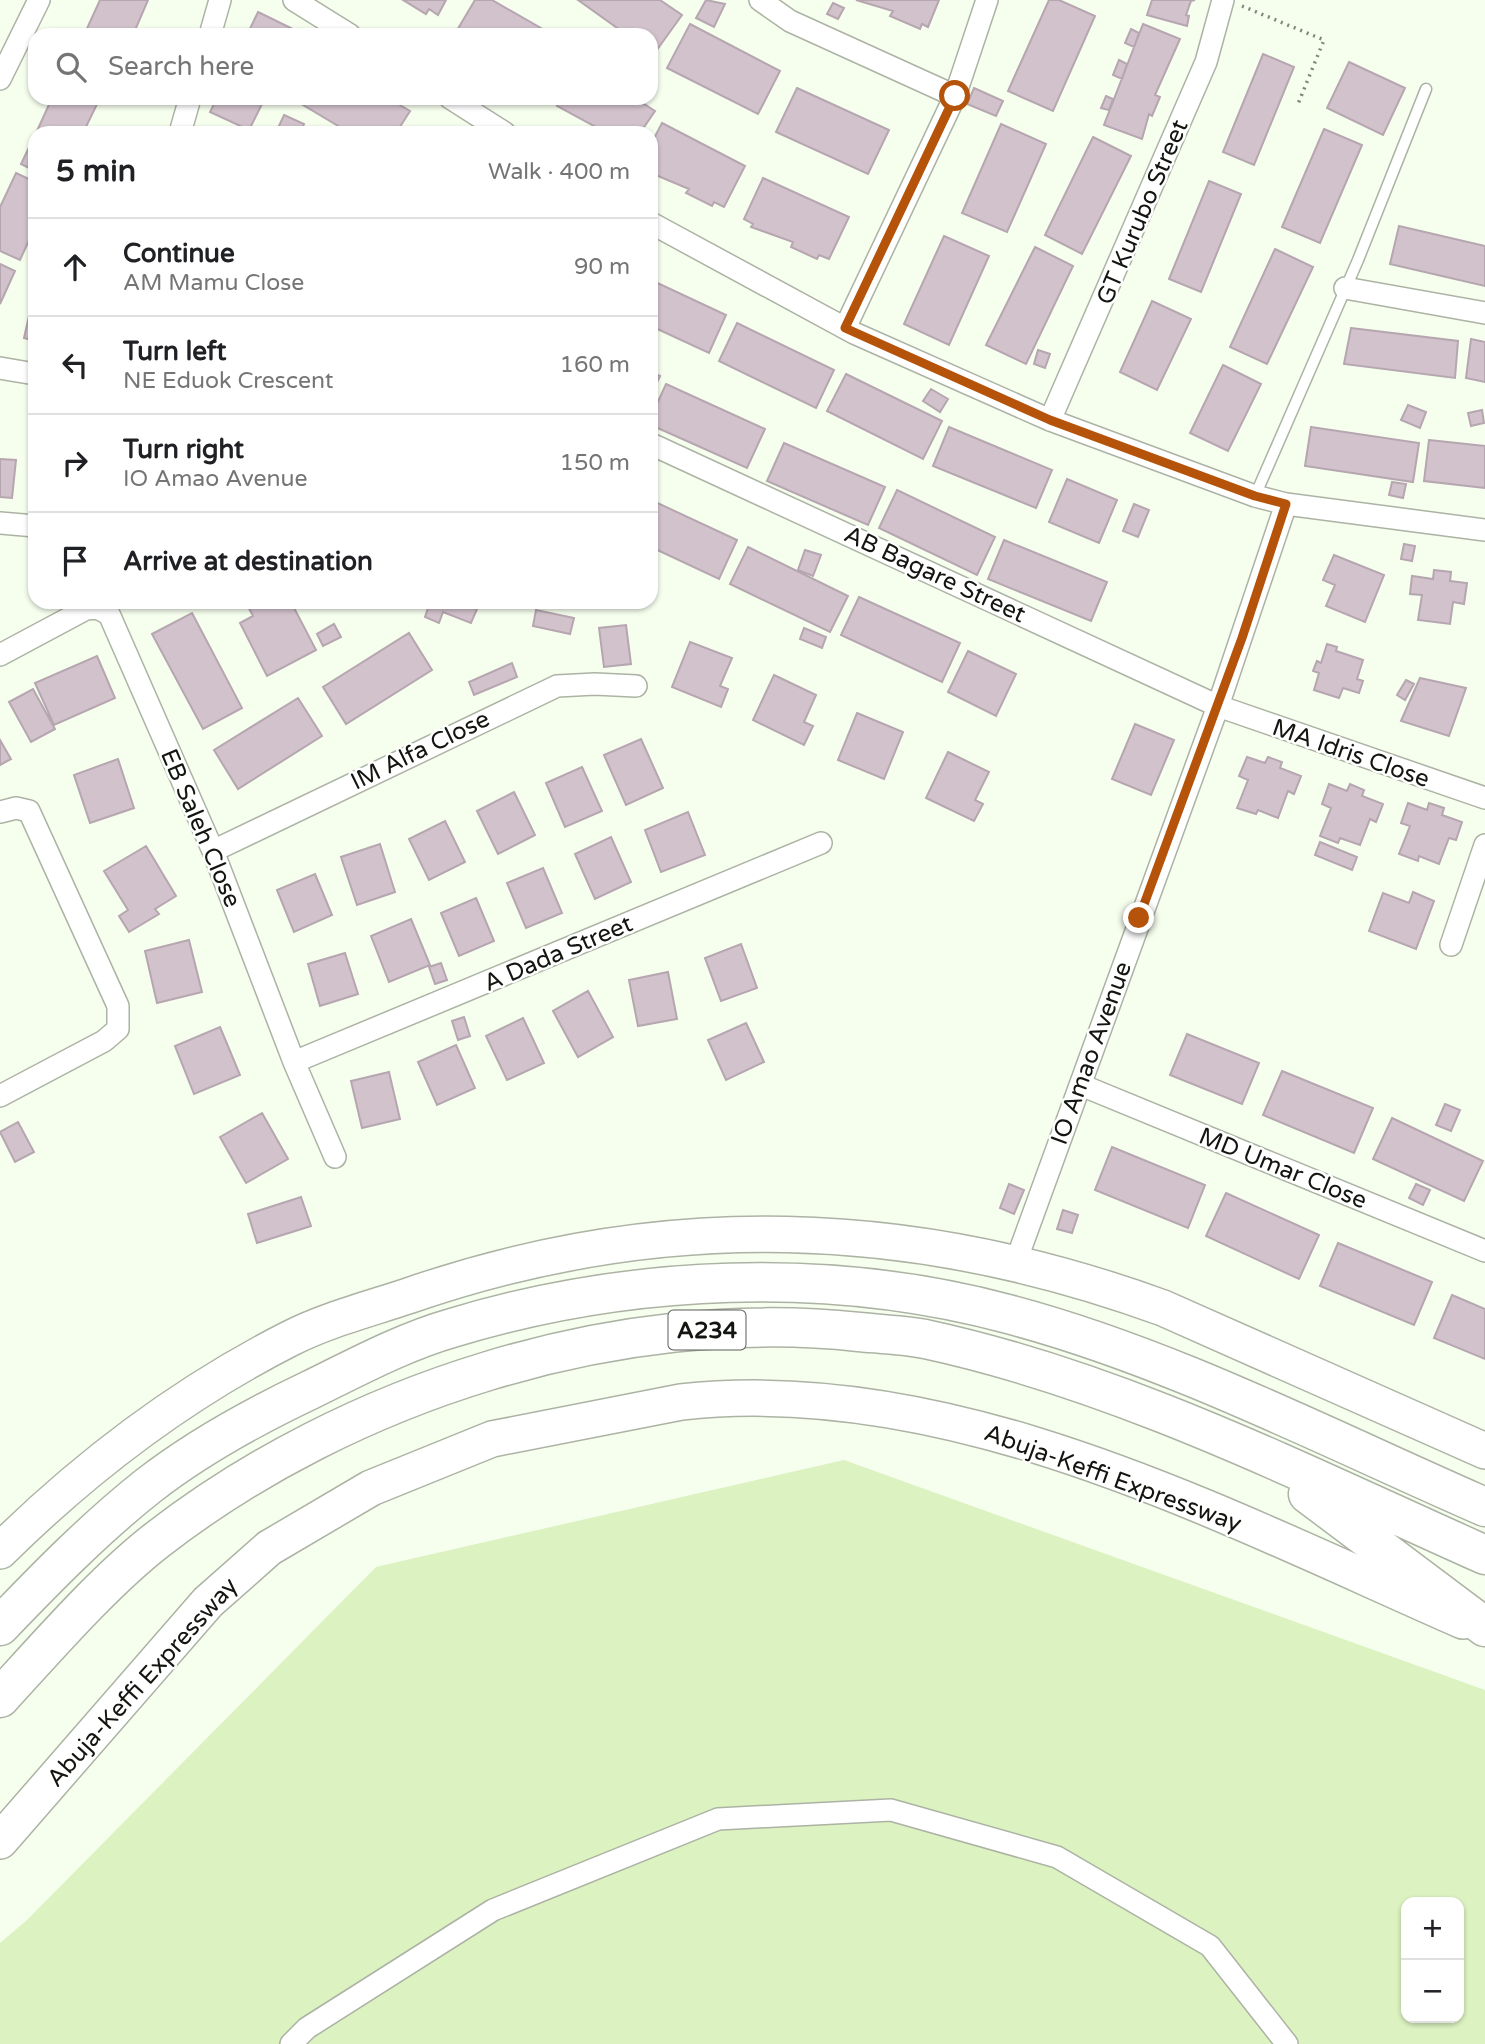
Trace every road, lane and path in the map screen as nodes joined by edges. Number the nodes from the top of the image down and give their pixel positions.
1 (39, 0) edge
2 (220, 0) edge
3 (294, 0) edge
4 (760, 0) edge
5 (987, 0) edge
6 (1231, 2) edge
7 (212, 28) edge
8 (339, 28) edge
9 (0, 79) edge
10 (1426, 89) dead end
11 (955, 96) junction
12 (1298, 104) dead end
13 (188, 105) edge
14 (461, 105) edge
15 (182, 126) edge
16 (494, 126) edge
17 (658, 227) edge
18 (1345, 288) junction
19 (1485, 313) edge
20 (845, 328) junction
21 (0, 368) edge
22 (28, 373) edge
23 (1050, 420) junction
24 (658, 447) edge
25 (1255, 496) junction
26 (1286, 504) junction
27 (0, 523) edge
28 (28, 525) edge
29 (1485, 530) edge
30 (86, 609) edge
31 (99, 609) edge
32 (0, 655) edge
33 (636, 686) dead end
34 (1218, 706) junction
35 (1485, 798) edge
36 (0, 812) edge
37 (821, 843) dead end
38 (1485, 845) edge
39 (213, 851) junction
40 (1451, 945) dead end
41 (294, 1062) junction
42 (1081, 1085) junction
43 (0, 1096) edge
44 (335, 1157) dead end
45 (1485, 1251) edge
46 (1015, 1264) junction
47 (1225, 1439) junction
48 (1485, 1451) edge
49 (1485, 1507) edge
50 (0, 1552) edge
51 (1485, 1555) edge
52 (0, 1626) edge
53 (1485, 1629) edge
54 (0, 1698) edge
55 (0, 1841) edge
56 (291, 2044) edge
57 (1287, 2044) edge

1 - 9 street
2 - 7 street
3 - 8 street
4 - 11 street
5 - 11 street
6 - 12 path
6 - 23 street, GT Kurubo Street
10 - 18 lane
11 - 20 street
13 - 15 street
14 - 16 street
17 - 20 street
18 - 19 street
18 - 25 lane
20 - 23 street
21 - 22 street
23 - 25 street
24 - 34 street, AB Bagare Street
25 - 26 street
26 - 29 street
26 - 34 street, IO Amao Avenue
27 - 28 street
30 - 32 street, EB Saleh Close
31 - 39 street, EB Saleh Close
33 - 39 street, IM Alfa Close
34 - 35 street, MA Idris Close
34 - 42 street, IO Amao Avenue
36 - 43 street
37 - 41 street, A Dada Street
38 - 40 street
39 - 41 street, EB Saleh Close
41 - 44 street, EB Saleh Close
42 - 45 street, MD Umar Close
42 - 46 street, IO Amao Avenue
46 - 48 highway
46 - 50 highway
47 - 51 highway, A234
47 - 53 highway
47 - 54 highway, A234
49 - 52 highway, A234
53 - 55 highway, Abuja-Keffi Expressway
56 - 57 street

